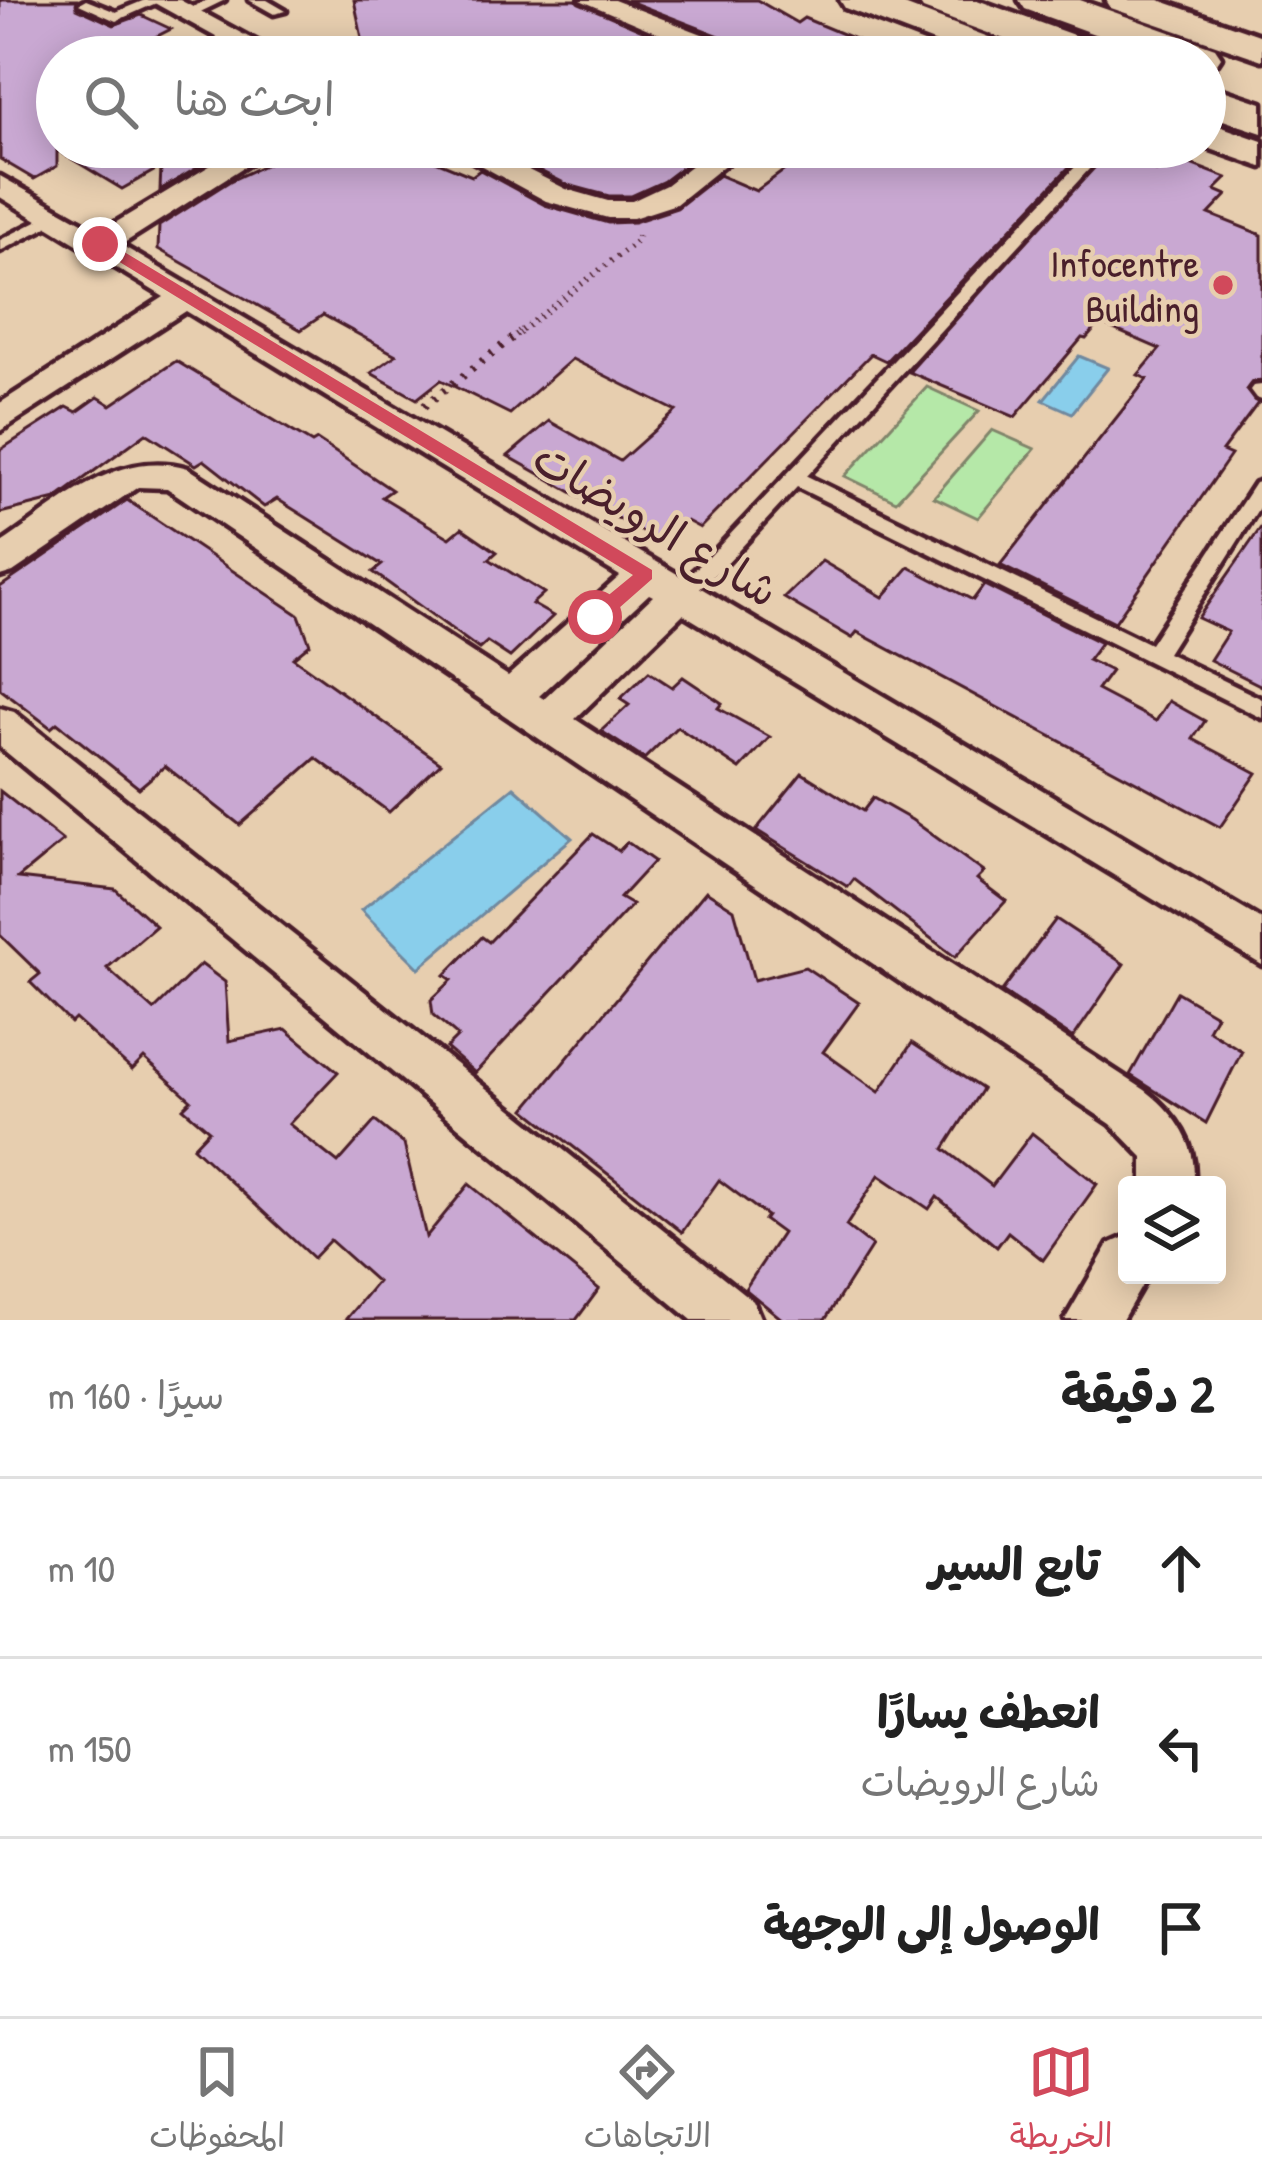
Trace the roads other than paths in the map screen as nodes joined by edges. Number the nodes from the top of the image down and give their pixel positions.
1 (218, 0) edge
2 (256, 0) edge
3 (592, 0) edge
4 (858, 0) edge
5 (938, 0) edge
6 (1040, 0) edge
7 (1124, 0) edge
8 (86, 4) dead end
9 (167, 5) edge
10 (279, 11) dead end
11 (230, 36) edge
12 (683, 36) edge
13 (952, 36) edge
14 (1037, 36) edge
15 (1141, 36) edge
16 (1225, 36) edge
17 (1226, 36) edge
18 (1262, 49) edge
19 (1226, 67) edge
20 (1262, 80) edge
21 (1226, 105) edge
22 (1262, 118) edge
23 (1226, 141) edge
24 (1262, 155) edge
25 (226, 168) edge
26 (505, 168) edge
27 (705, 168) edge
28 (1082, 168) edge
29 (0, 185) edge
30 (55, 217) junction
31 (100, 244) junction
32 (0, 246) edge
33 (188, 296) junction
34 (0, 418) edge
35 (792, 478) junction
36 (1262, 488) edge
37 (0, 562) edge
38 (646, 574) junction
39 (679, 595) junction
40 (1154, 656) junction
41 (510, 698) junction
42 (1262, 709) edge
43 (545, 722) junction
44 (0, 724) edge
45 (1262, 944) edge
46 (1171, 1176) edge
47 (1118, 1277) edge
48 (734, 1320) edge
49 (1092, 1320) edge

1 - 9 lane
2 - 10 lane
3 - 12 street
4 - 13 main road
5 - 14 highway
6 - 15 highway
7 - 16 main road
8 - 9 lane
9 - 11 street
17 - 18 main road
19 - 20 highway
21 - 22 highway
23 - 24 main road
25 - 31 street
26 - 27 street
28 - 35 lane
29 - 30 street, شارع الرويضات
30 - 31 street, شارع الرويضات
30 - 32 lane
31 - 33 street, شارع الرويضات
33 - 34 street
33 - 38 street, شارع الرويضات
35 - 39 lane
35 - 40 lane
36 - 40 lane
37 - 41 street
38 - 39 street, شارع الرويضات
38 - 41 street
39 - 43 street
39 - 45 street, شارع الرويضات
40 - 42 lane
41 - 43 street
43 - 46 street
44 - 48 street
47 - 49 street

